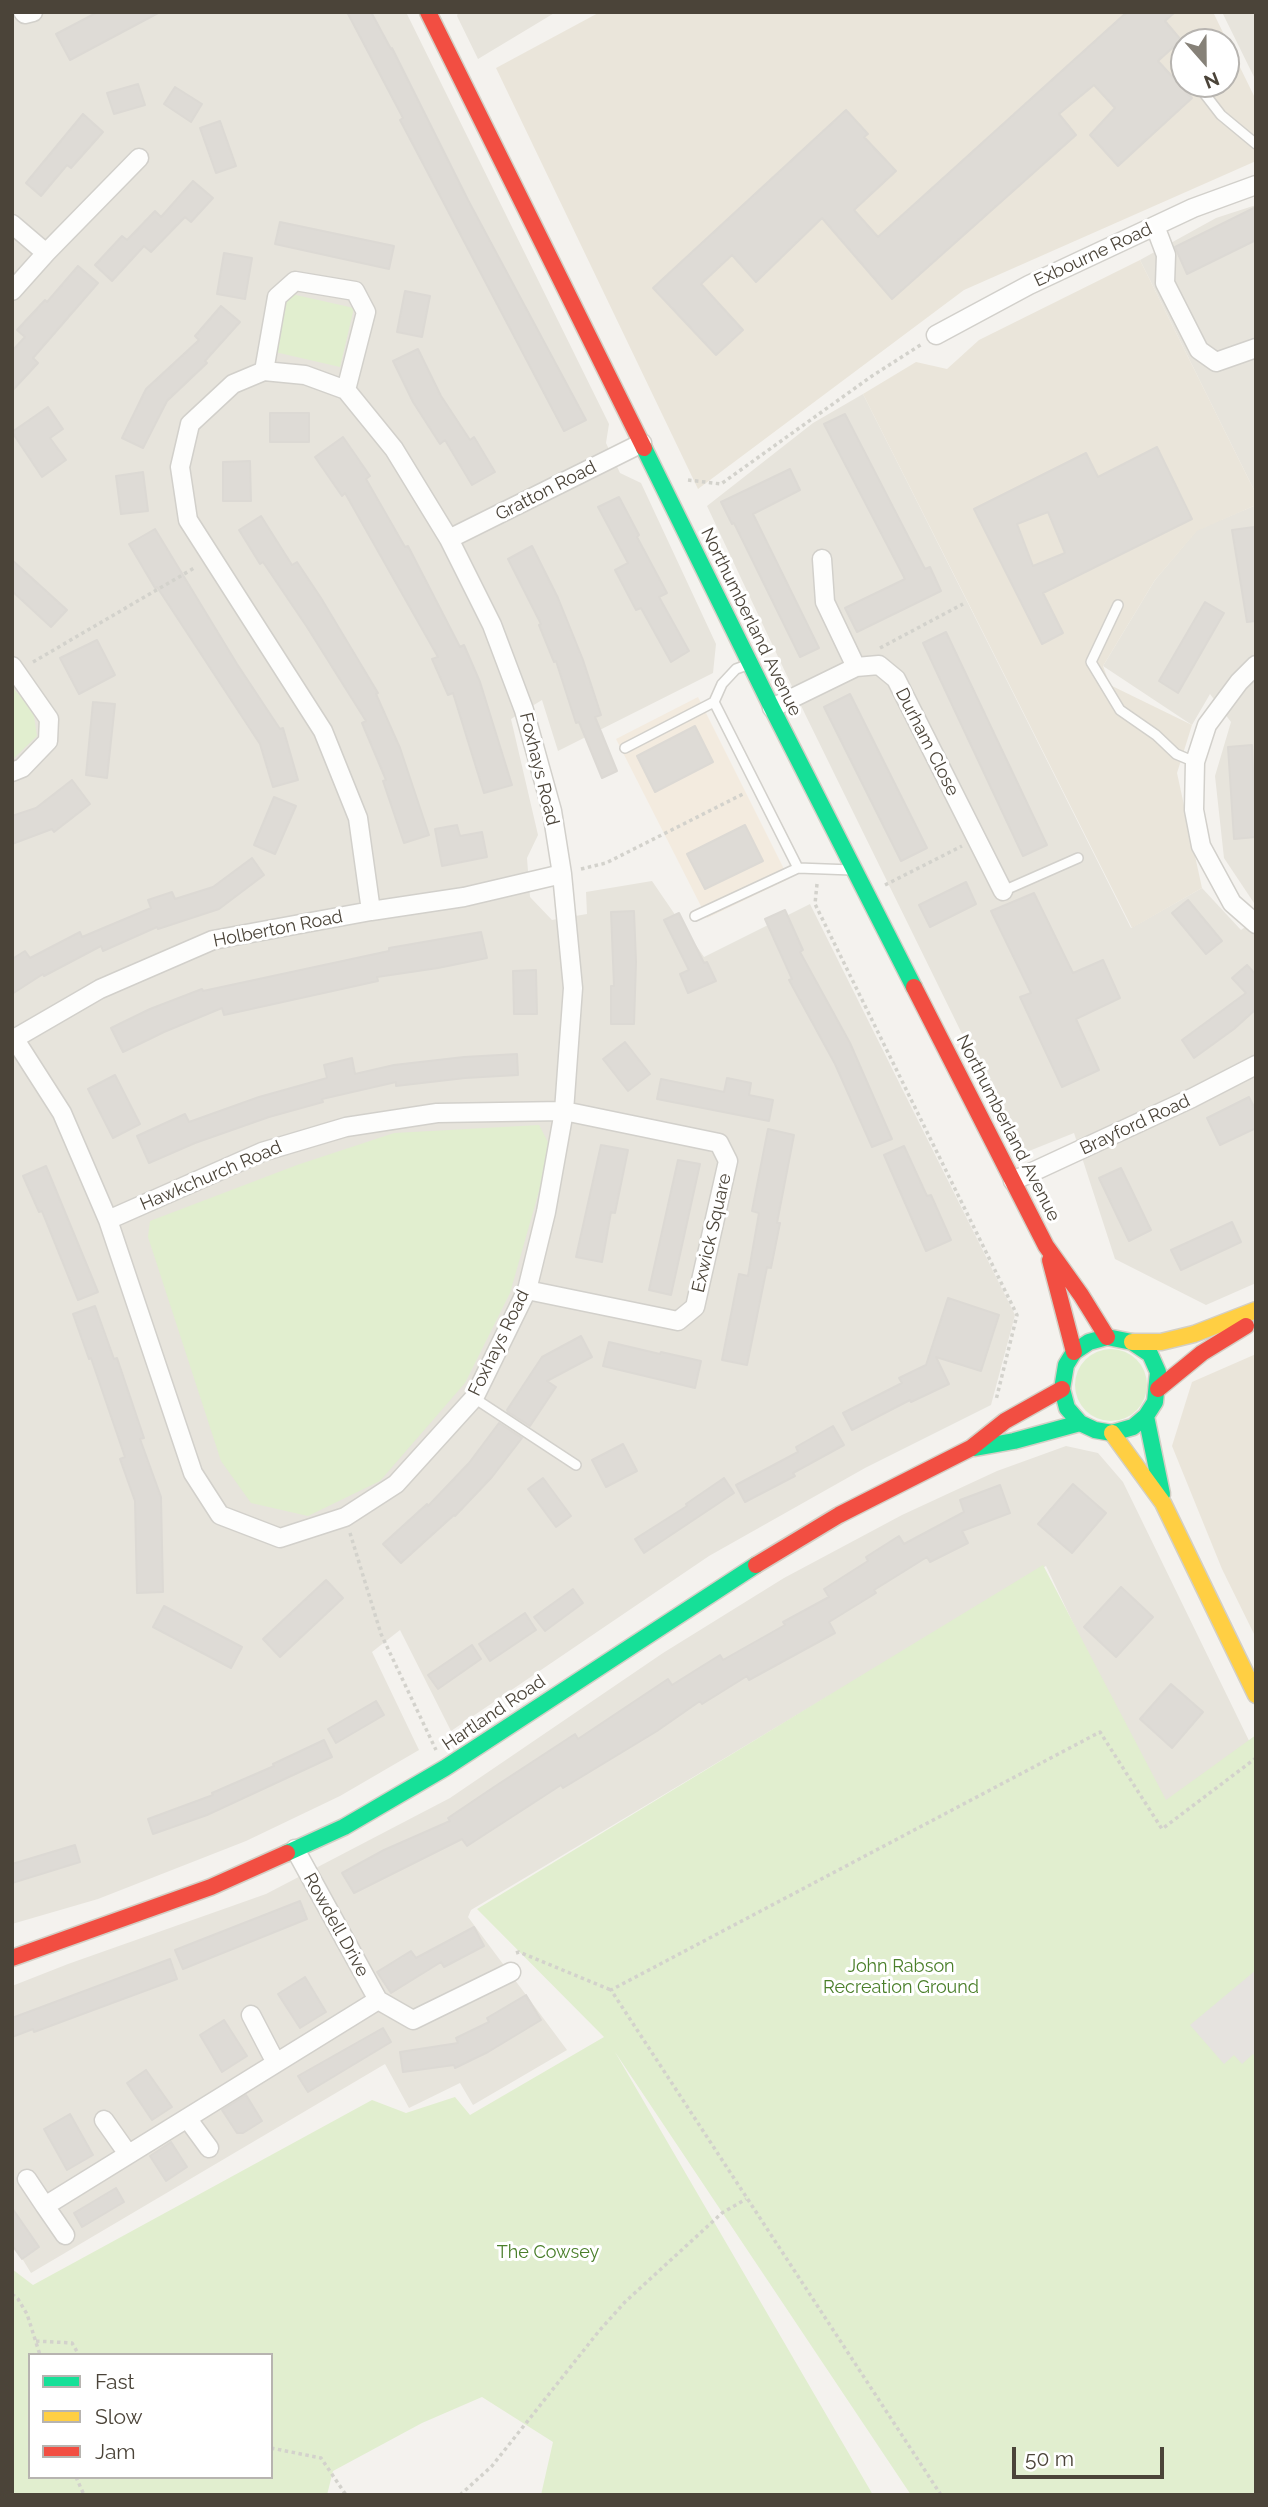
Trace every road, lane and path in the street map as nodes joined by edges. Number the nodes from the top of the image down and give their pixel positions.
1 (23, 12) edge
2 (33, 12) edge
3 (428, 12) edge
4 (1208, 98) edge
5 (1256, 144) edge
6 (139, 158) dead end
7 (1256, 185) edge
8 (12, 224) edge
9 (1155, 226) junction
10 (46, 253) junction
11 (12, 291) edge
12 (936, 335) joint
13 (1256, 348) edge
14 (264, 371) junction
15 (346, 390) junction
16 (642, 443) junction
17 (688, 480) dead end
18 (449, 539) junction
19 (213, 557) junction
20 (822, 559) dead end
21 (963, 604) dead end
22 (1118, 606) dead end
23 (751, 664) junction
24 (1256, 665) edge
25 (856, 667) junction
26 (15, 668) edge
27 (714, 702) junction
28 (772, 708) junction
29 (625, 748) dead end
30 (1195, 762) junction
31 (12, 772) edge
32 (755, 786) junction
33 (976, 839) junction
34 (1079, 858) dead end
35 (798, 868) junction
36 (818, 868) junction
37 (856, 871) junction
38 (562, 874) junction
39 (1003, 891) joint
40 (867, 894) junction
41 (371, 911) junction
42 (695, 916) dead end
43 (1256, 924) edge
44 (13, 1039) edge
45 (1256, 1065) edge
46 (564, 1111) junction
47 (1013, 1181) junction
48 (108, 1220) junction
49 (1046, 1246) junction
50 (527, 1290) junction
51 (1256, 1310) edge
52 (1256, 1321) edge
53 (1107, 1337) junction
54 (1132, 1342) junction
55 (1074, 1352) junction
56 (1158, 1389) junction
57 (1062, 1390) junction
58 (474, 1398) junction
59 (996, 1400) dead end
60 (1146, 1416) junction
61 (1080, 1423) junction
62 (1112, 1433) junction
63 (971, 1448) junction
64 (576, 1465) dead end
65 (1163, 1503) junction
66 (345, 1517) junction
67 (1256, 1695) edge
68 (1256, 1758) edge
69 (445, 1768) junction
70 (295, 1849) junction
71 (519, 1952) dead end
72 (12, 1958) edge
73 (511, 1972) dead end
74 (611, 1990) junction
75 (378, 2000) junction
76 (251, 2015) dead end
77 (276, 2063) junction
78 (187, 2118) junction
79 (104, 2120) dead end
80 (209, 2148) dead end
81 (128, 2154) junction
82 (27, 2179) dead end
83 (747, 2199) junction
84 (45, 2206) junction
85 (65, 2235) dead end
86 (12, 2294) edge
87 (36, 2341) junction
88 (39, 2353) edge
89 (78, 2353) edge
90 (273, 2448) edge
91 (77, 2479) edge
92 (84, 2495) edge
93 (346, 2495) edge
94 (460, 2495) edge
95 (941, 2495) edge

1 - 2 street
3 - 16 street, Northumberland Avenue
4 - 5 lane
6 - 10 street
7 - 9 street, Exbourne Road
8 - 10 street
9 - 12 street, Exbourne Road
9 - 13 street
10 - 11 street
12 - 17 path
14 - 15 street
14 - 15 street
14 - 19 street
15 - 18 street, Foxhays Road
16 - 18 street, Gratton Road
16 - 23 street, Northumberland Avenue
18 - 38 street, Foxhays Road
19 - 26 path
19 - 41 street
20 - 25 street
21 - 25 path
22 - 30 lane
23 - 27 lane
23 - 28 street, Northumberland Avenue
24 - 30 street
25 - 28 street
25 - 33 street, Durham Close
26 - 31 street
27 - 29 lane
27 - 32 lane
28 - 37 street, Northumberland Avenue
30 - 43 street
32 - 35 lane
32 - 38 path
33 - 39 street, Durham Close
33 - 40 path
34 - 39 lane
35 - 36 lane
35 - 42 lane
36 - 37 lane
36 - 59 path
37 - 40 street, Northumberland Avenue
38 - 41 street, Holberton Road
38 - 46 street, Foxhays Road
40 - 47 street, Northumberland Avenue
41 - 44 street, Holberton Road
44 - 48 street, Foxhays Road
45 - 47 street, Brayford Road
46 - 48 street, Hawkchurch Road
46 - 50 street, Foxhays Road
46 - 50 street, Exwick Square
47 - 49 street, Northumberland Avenue
48 - 66 street, Foxhays Road
49 - 53 street, Northumberland Avenue
49 - 55 street, Northumberland Avenue
50 - 58 street, Foxhays Road
51 - 54 street
52 - 56 street
53 - 54 street
53 - 55 street
54 - 56 street
55 - 57 street
56 - 60 street
57 - 61 street
57 - 63 street, Hartland Road
58 - 64 lane
58 - 66 street, Foxhays Road
60 - 62 street
60 - 65 street
61 - 62 street
61 - 63 street, Hartland Road
62 - 65 street
63 - 69 street, Hartland Road
65 - 67 street
66 - 69 path
68 - 74 path
69 - 70 street, Hartland Road
70 - 72 street, Hartland Road
70 - 75 street, Rowdell Drive
71 - 74 path
73 - 75 street
74 - 83 path
75 - 77 street
76 - 77 street
77 - 78 street
78 - 80 street
78 - 81 street
79 - 81 street
81 - 84 street
82 - 84 street
83 - 94 path
83 - 95 path
84 - 85 street
86 - 87 path
87 - 88 path
87 - 89 path
90 - 93 path
91 - 92 path

